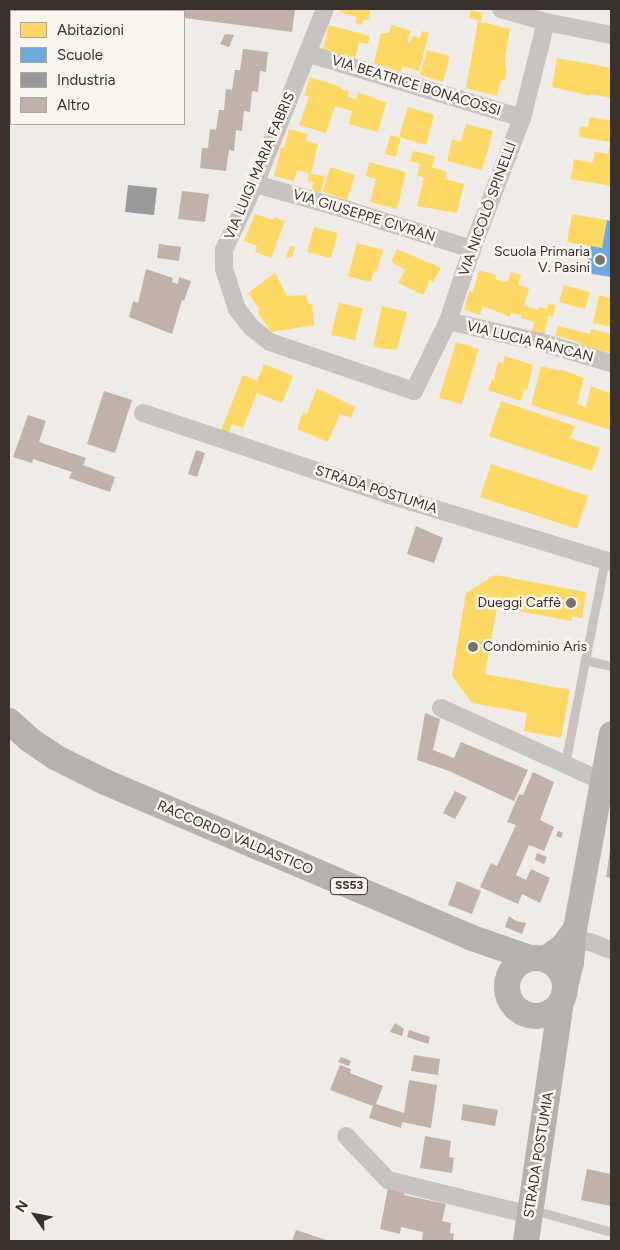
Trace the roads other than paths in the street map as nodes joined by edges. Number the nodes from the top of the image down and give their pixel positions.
1 (325, 9) edge
2 (501, 9) edge
3 (546, 22) junction
4 (611, 35) edge
5 (308, 54) junction
6 (522, 118) junction
7 (255, 184) junction
8 (472, 249) junction
9 (448, 321) junction
10 (611, 363) edge
11 (414, 391) joint
12 (143, 413) dead end
13 (608, 560) edge
14 (585, 660) junction
15 (611, 666) edge
16 (442, 708) dead end
17 (9, 720) edge
18 (611, 733) edge
19 (565, 764) junction
20 (607, 783) edge
21 (575, 934) junction
22 (472, 938) junction
23 (611, 950) edge
24 (537, 959) junction
25 (506, 985) junction
26 (564, 995) junction
27 (520, 1012) junction
28 (552, 1070) junction
29 (346, 1136) dead end
30 (531, 1213) junction
31 (611, 1232) edge
32 (526, 1241) edge

1 - 5 street, VIA LUIGI MARIA FABRIS
2 - 3 street
3 - 4 street
3 - 6 street, VIA NICOLÒ SPINELLI
5 - 6 street, VIA BEATRICE BONACOSSI
5 - 7 street, VIA LUIGI MARIA FABRIS
6 - 8 street, VIA NICOLÒ SPINELLI
7 - 8 street, VIA GIUSEPPE CIVRAN
7 - 11 street, VIA LUIGI MARIA FABRIS
8 - 9 street, VIA NICOLÒ SPINELLI
9 - 10 street, VIA LUCIA RANCAN
9 - 11 street, VIA NICOLÒ SPINELLI
12 - 13 street, STRADA POSTUMIA
13 - 14 lane
14 - 15 lane
14 - 19 lane
16 - 19 street
17 - 22 main road, RACCORDO VALDASTICO / SS53
18 - 20 street, STRADA POSTUMIA
19 - 20 street
20 - 21 street, STRADA POSTUMIA
21 - 23 street
21 - 24 street, STRADA POSTUMIA
21 - 26 street, STRADA POSTUMIA
22 - 24 main road, RACCORDO VALDASTICO / SS53
22 - 25 main road, RACCORDO VALDASTICO / SS53
24 - 25 main road
24 - 26 main road
25 - 27 main road
26 - 27 main road
26 - 28 main road, STRADA POSTUMIA
27 - 28 main road
28 - 30 main road, STRADA POSTUMIA
29 - 30 street
30 - 31 lane
30 - 32 main road, STRADA POSTUMIA

